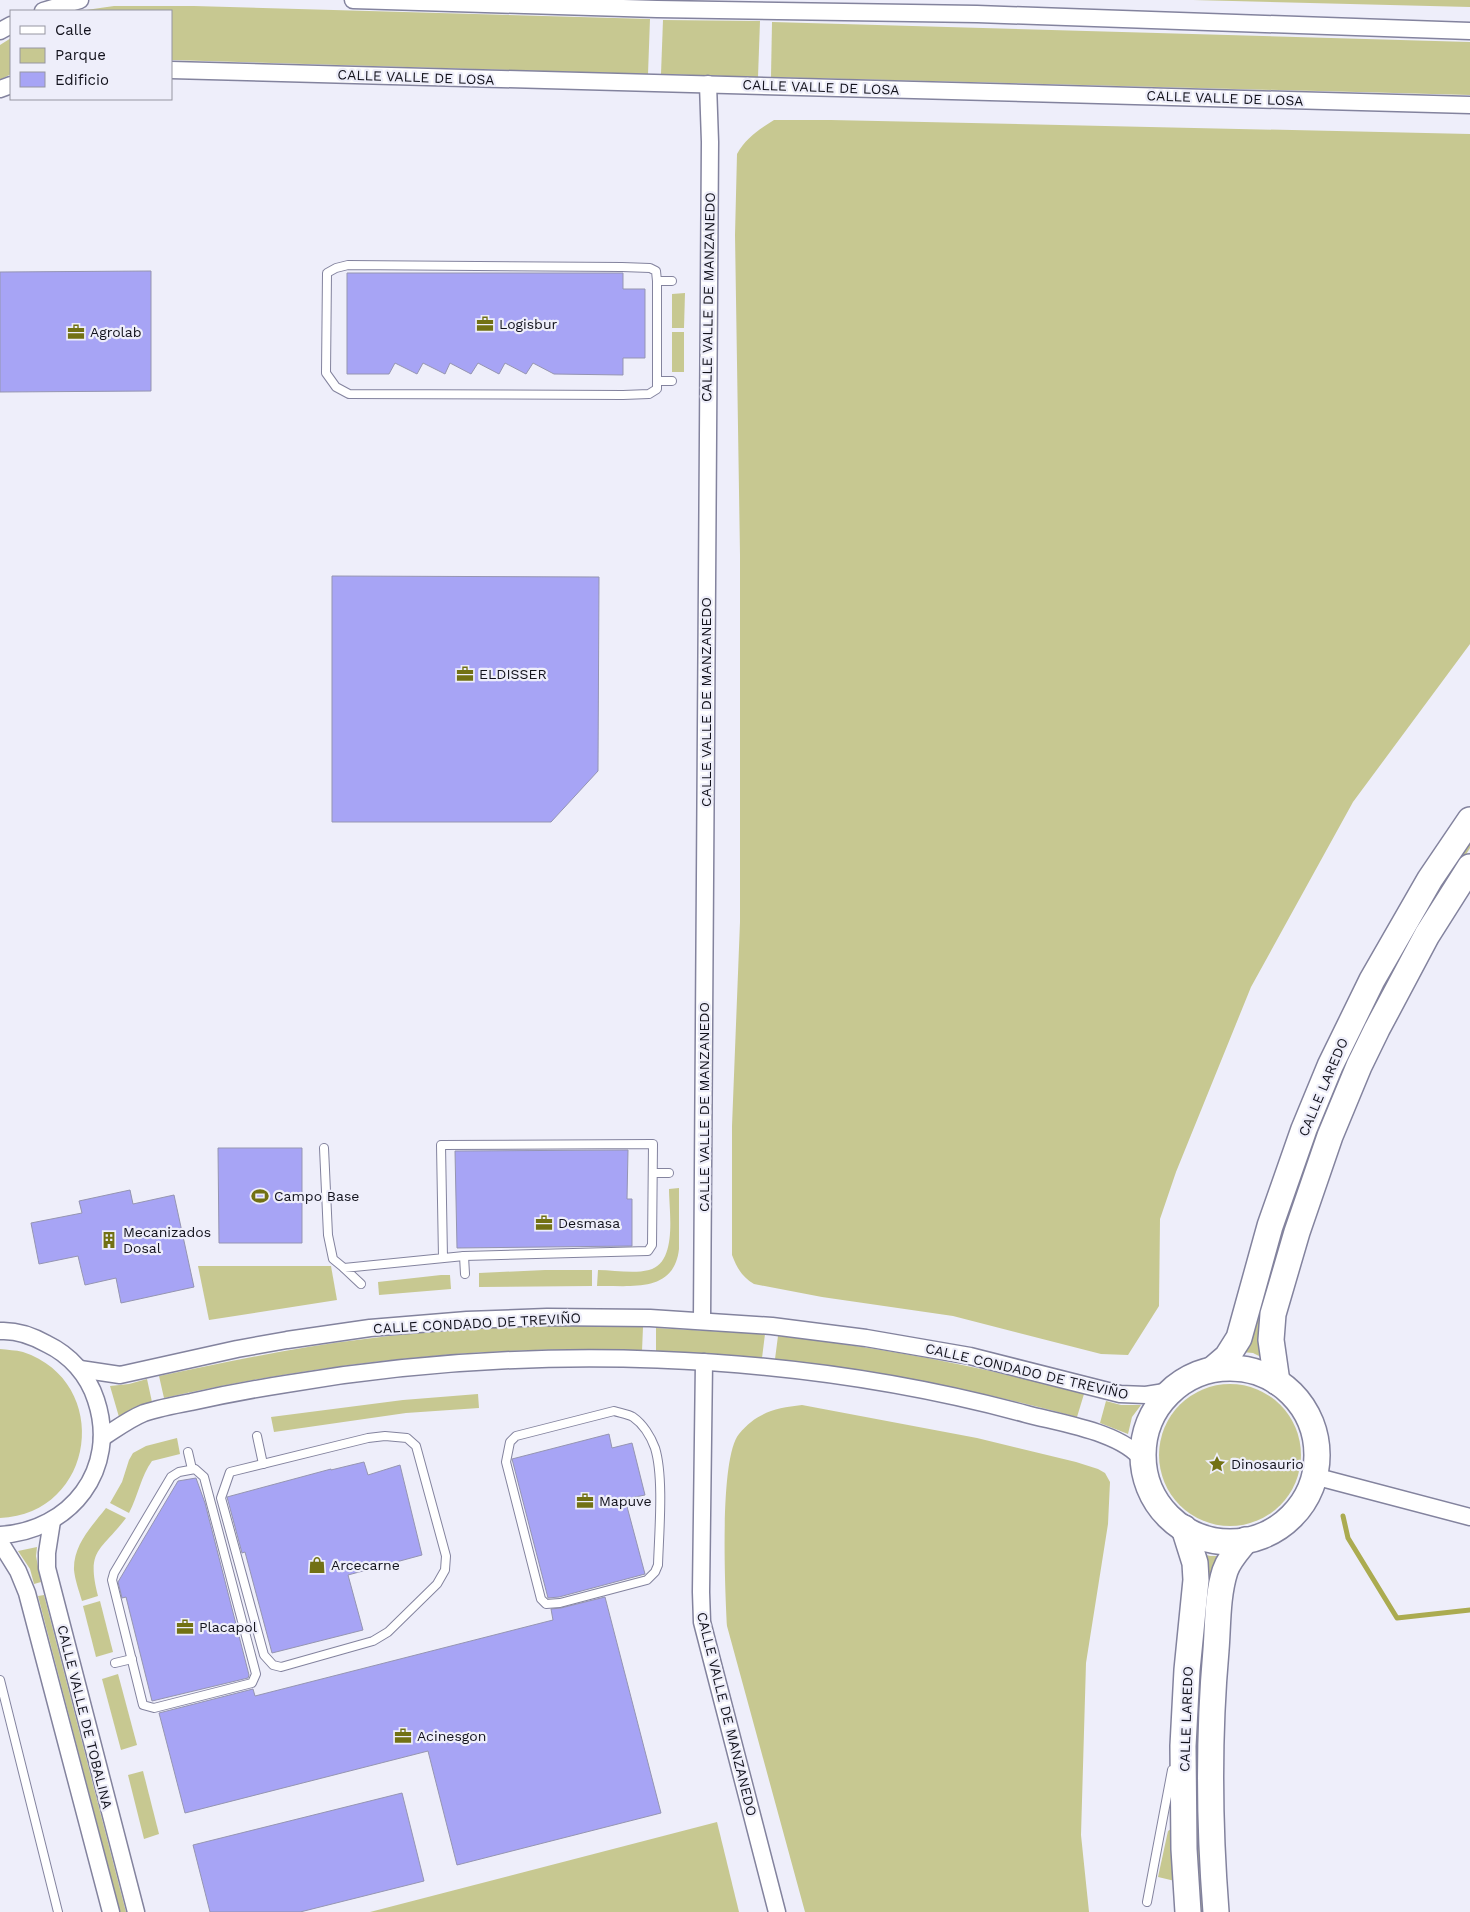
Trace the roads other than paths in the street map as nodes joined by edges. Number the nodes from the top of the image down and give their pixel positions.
1 (80, 0) edge
2 (353, 0) edge
3 (690, 5) edge
4 (46, 10) edge
5 (1470, 30) edge
6 (172, 70) edge
7 (708, 84) junction
8 (1470, 105) edge
9 (657, 281) junction
10 (672, 281) dead end
11 (657, 381) junction
12 (672, 381) dead end
13 (1470, 820) edge
14 (1470, 867) edge
15 (324, 1148) dead end
16 (669, 1173) dead end
17 (653, 1174) junction
18 (464, 1256) junction
19 (443, 1258) junction
20 (344, 1268) junction
21 (465, 1274) dead end
22 (361, 1284) dead end
23 (702, 1320) junction
24 (2, 1328) edge
25 (704, 1362) junction
26 (80, 1369) junction
27 (1213, 1370) junction
28 (1277, 1382) junction
29 (1171, 1391) junction
30 (257, 1436) dead end
31 (102, 1438) junction
32 (188, 1452) dead end
33 (1143, 1461) junction
34 (263, 1464) junction
35 (192, 1469) junction
36 (1314, 1476) junction
37 (1470, 1517) edge
38 (52, 1521) junction
39 (1184, 1528) junction
40 (0, 1535) edge
41 (1246, 1540) junction
42 (0, 1542) edge
43 (662, 1546) joint
44 (132, 1659) junction
45 (115, 1663) dead end
46 (0, 1680) edge
47 (1185, 1709) junction
48 (1175, 1754) dead end
49 (1173, 1763) dead end
50 (1147, 1902) dead end
51 (58, 1912) edge
52 (111, 1912) edge
53 (136, 1912) edge
54 (777, 1912) edge
55 (1188, 1912) edge
56 (1216, 1912) edge

1 - 4 street
2 - 3 street
3 - 5 street
6 - 7 street, CALLE VALLE DE LOSA
7 - 8 street, CALLE VALLE DE LOSA
7 - 23 street, CALLE VALLE DE MANZANEDO
9 - 10 lane
9 - 11 lane
9 - 11 lane
11 - 12 lane
13 - 27 main road, CALLE LAREDO
14 - 28 main road, CALLE LAREDO
15 - 20 lane
16 - 17 lane
17 - 18 lane
17 - 19 lane
18 - 19 lane
18 - 21 lane
19 - 20 lane
20 - 22 lane
23 - 26 street, CALLE CONDADO DE TREVIÑO
23 - 29 street, CALLE CONDADO DE TREVIÑO
24 - 26 street
25 - 31 street
25 - 33 street
25 - 54 street, CALLE VALLE DE MANZANEDO
26 - 31 street
27 - 28 main road
27 - 29 main road
28 - 36 main road
29 - 33 main road
30 - 34 lane
31 - 38 street
32 - 35 lane
33 - 39 main road
34 - 34 lane
35 - 44 lane
35 - 44 lane
36 - 37 street
36 - 41 main road
38 - 40 street
38 - 53 street, CALLE VALLE DE TOBALINA
39 - 41 main road
39 - 47 main road, CALLE LAREDO
41 - 56 main road, CALLE LAREDO
42 - 52 street, CALLE VALLE DE TOBALINA
43 - 43 lane
44 - 45 lane
46 - 51 lane
47 - 48 lane
47 - 55 main road, CALLE LAREDO
49 - 50 lane

